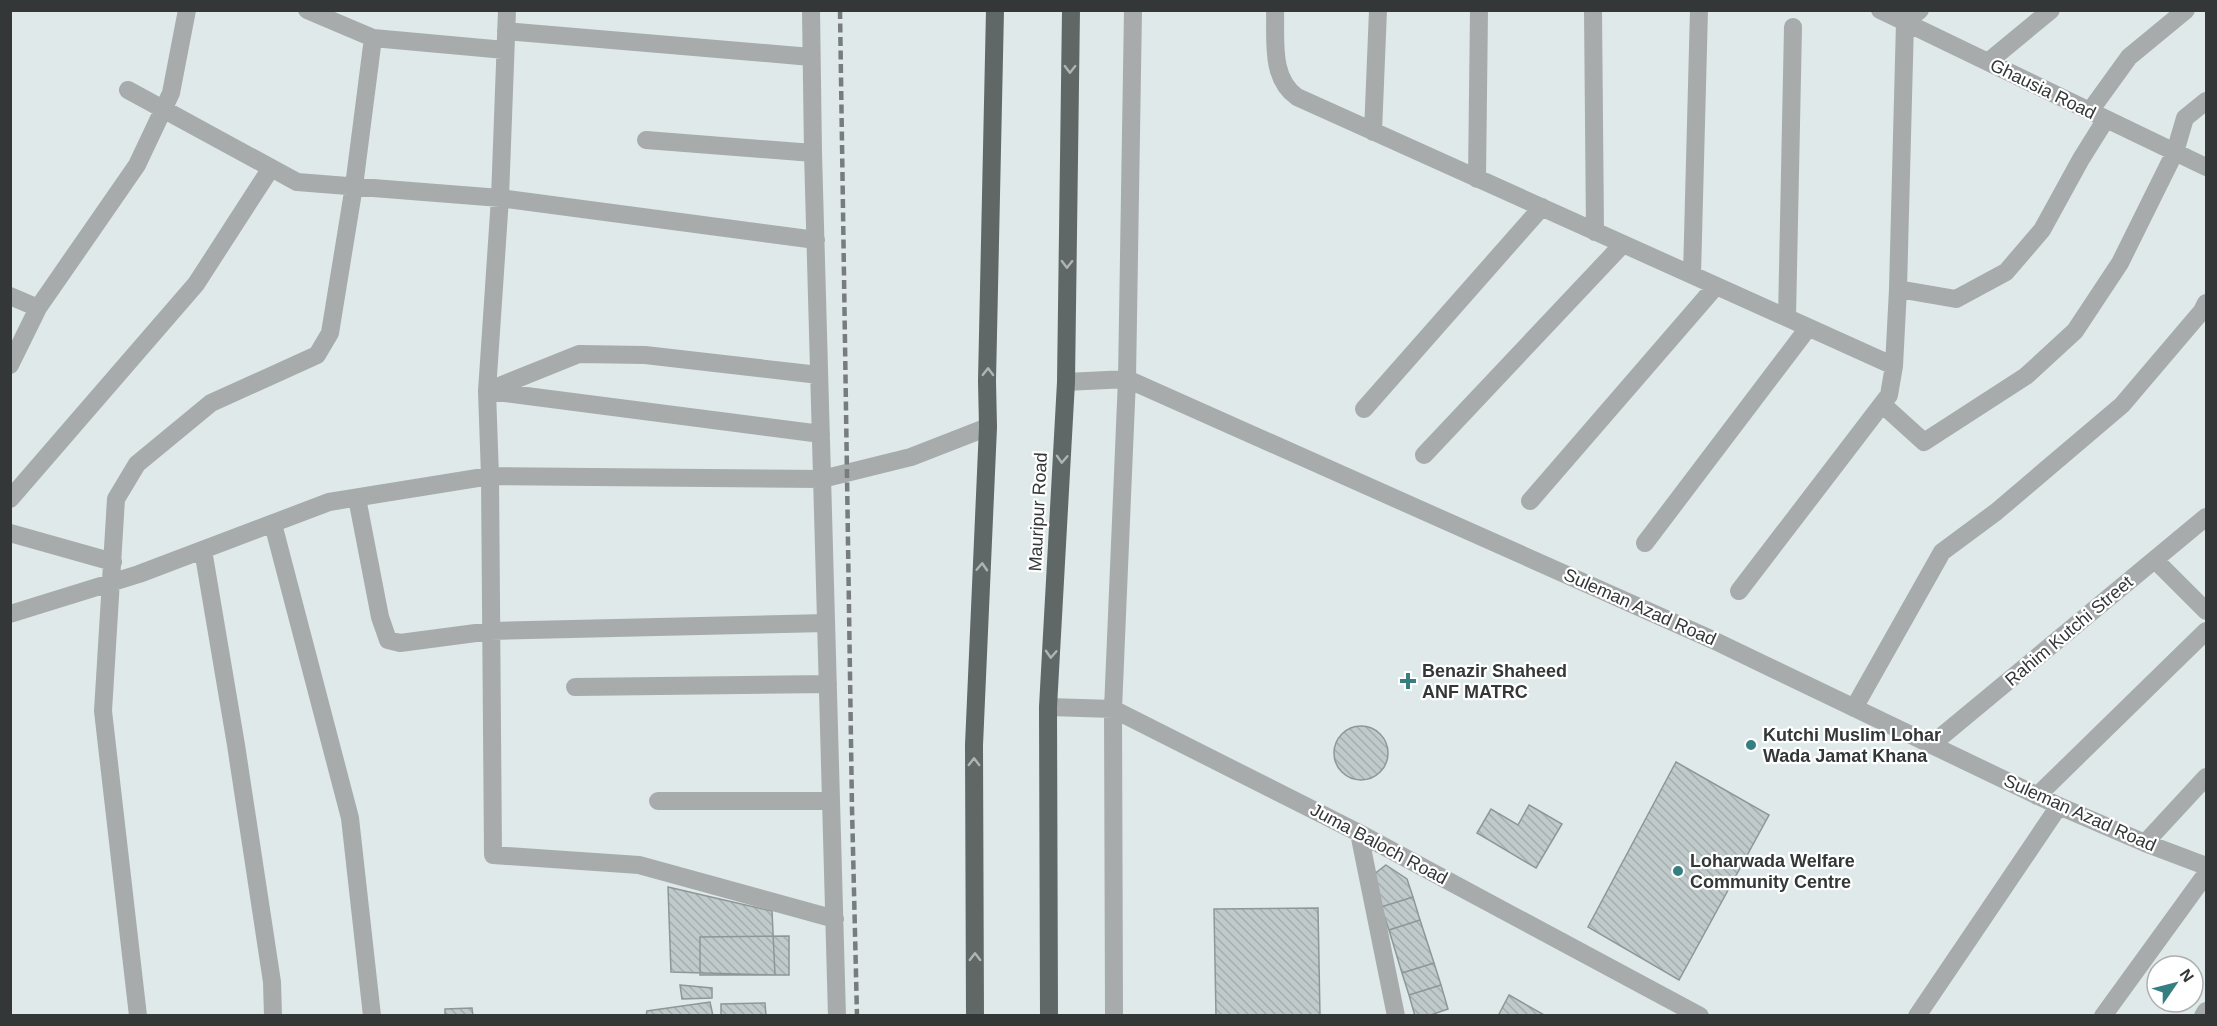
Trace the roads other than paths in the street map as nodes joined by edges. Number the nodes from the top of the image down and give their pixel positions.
1 (187, 10) edge
2 (307, 10) edge
3 (507, 10) edge
4 (811, 10) edge
5 (995, 10) edge
6 (1071, 10) edge
7 (1133, 10) edge
8 (1275, 10) edge
9 (1378, 10) edge
10 (1479, 10) edge
11 (1593, 10) edge
12 (1700, 10) edge
13 (1880, 10) edge
14 (1920, 10) edge
15 (2051, 10) edge
16 (2186, 10) edge
17 (1905, 22) junction
18 (1793, 27) dead end
19 (506, 31) junction
20 (373, 38) junction
21 (506, 50) junction
22 (811, 57) junction
23 (1988, 62) junction
24 (128, 90) dead end
25 (2206, 101) edge
26 (163, 109) junction
27 (2098, 115) junction
28 (1372, 132) junction
29 (646, 140) dead end
30 (2175, 152) junction
31 (813, 153) junction
32 (2206, 167) edge
33 (271, 168) junction
34 (1477, 178) junction
35 (354, 186) junction
36 (500, 198) junction
37 (1542, 207) junction
38 (1594, 232) junction
39 (816, 240) junction
40 (1623, 244) junction
41 (1692, 275) junction
42 (1716, 286) junction
43 (1898, 288) junction
44 (10, 296) edge
45 (2206, 303) edge
46 (38, 308) junction
47 (1787, 318) junction
48 (1809, 327) junction
49 (10, 365) edge
50 (1894, 366) junction
51 (819, 375) junction
52 (1127, 379) junction
53 (1066, 382) junction
54 (487, 391) junction
55 (1882, 404) junction
56 (1364, 409) dead end
57 (988, 427) junction
58 (821, 434) junction
59 (1424, 455) dead end
60 (490, 476) junction
61 (822, 479) junction
62 (357, 498) junction
63 (10, 499) edge
64 (1530, 501) dead end
65 (2206, 517) edge
66 (273, 524) junction
67 (10, 533) edge
68 (1645, 543) dead end
69 (203, 550) junction
70 (2155, 560) junction
71 (113, 562) junction
72 (112, 583) junction
73 (1739, 591) dead end
74 (2206, 611) edge
75 (10, 614) edge
76 (826, 622) junction
77 (491, 631) junction
78 (2206, 631) edge
79 (828, 684) junction
80 (575, 687) dead end
81 (1048, 707) junction
82 (1854, 708) junction
83 (1113, 709) junction
84 (1931, 745) junction
85 (2206, 777) edge
86 (2037, 796) junction
87 (658, 801) dead end
88 (831, 801) junction
89 (2059, 806) junction
90 (1359, 833) junction
91 (2145, 843) junction
92 (2206, 866) edge
93 (2206, 874) edge
94 (834, 919) junction
95 (2206, 1011) edge
96 (138, 1016) edge
97 (273, 1016) edge
98 (372, 1016) edge
99 (837, 1016) edge
100 (975, 1016) edge
101 (1049, 1016) edge
102 (1114, 1016) edge
103 (1396, 1016) edge
104 (1700, 1016) edge
105 (1917, 1016) edge
106 (2103, 1016) edge
107 (2203, 1016) edge

1 - 26 street
2 - 20 street
3 - 19 street
4 - 22 street
57 -> 5 highway
6 -> 53 highway, Mauripur Road
7 - 52 street
8 - 28 street
9 - 28 street
10 - 34 street
11 - 38 street
12 - 41 street
13 - 17 street, Ghausia Road
14 - 17 street
15 - 23 street
16 - 27 street
17 - 23 street, Ghausia Road
17 - 43 street
18 - 47 street
19 - 21 street
19 - 22 street
20 - 21 street
20 - 35 street
21 - 36 street
22 - 31 street
23 - 27 street, Ghausia Road
24 - 26 street
25 - 30 street
26 - 33 street
26 - 46 street
27 - 30 street, Ghausia Road
27 - 43 street
28 - 34 street
29 - 31 street
30 - 32 street, Ghausia Road
30 - 55 street
31 - 39 street
33 - 35 street
33 - 63 street
34 - 37 street
35 - 36 street
35 - 71 street
36 - 39 street
36 - 54 street
37 - 38 street
37 - 56 street
38 - 40 street
39 - 51 street
40 - 41 street
40 - 59 street
41 - 42 street
42 - 47 street
42 - 64 street
43 - 50 street
44 - 46 street
45 - 82 street
46 - 49 street
47 - 48 street
48 - 50 street
48 - 68 street
50 - 55 street
51 - 54 street
51 - 58 street
52 - 53 street, Suleman Azad Road
52 - 82 street, Suleman Azad Road
52 - 83 street
53 -> 81 highway, Mauripur Road
54 - 58 street
54 - 60 street
55 - 73 street
57 - 61 street
100 -> 57 highway
58 - 61 street
60 - 61 street
60 - 62 street
60 - 77 street
61 - 76 street
62 - 66 street
62 - 77 street
65 - 70 street, Rahim Kutchi Street
66 - 69 street
66 - 98 street
67 - 71 street
69 - 72 street
69 - 97 street
70 - 74 street
70 - 84 street, Rahim Kutchi Street
71 - 72 street
72 - 75 street
72 - 96 street
76 - 77 street
76 - 79 street
77 - 94 street
78 - 86 street
79 - 80 street
79 - 88 street
81 - 83 street, Juma Baloch Road
81 - 101 highway, Mauripur Road
82 - 84 street, Suleman Azad Road
83 - 90 street, Juma Baloch Road
83 - 102 street
84 - 86 street, Suleman Azad Road
85 - 91 street
86 - 89 street, Suleman Azad Road
87 - 88 street
88 - 94 street
89 - 91 street, Suleman Azad Road
89 - 105 street
90 - 103 street
90 - 104 street, Juma Baloch Road
91 - 92 street, Suleman Azad Road
93 - 106 street
94 - 99 street
95 - 107 street

